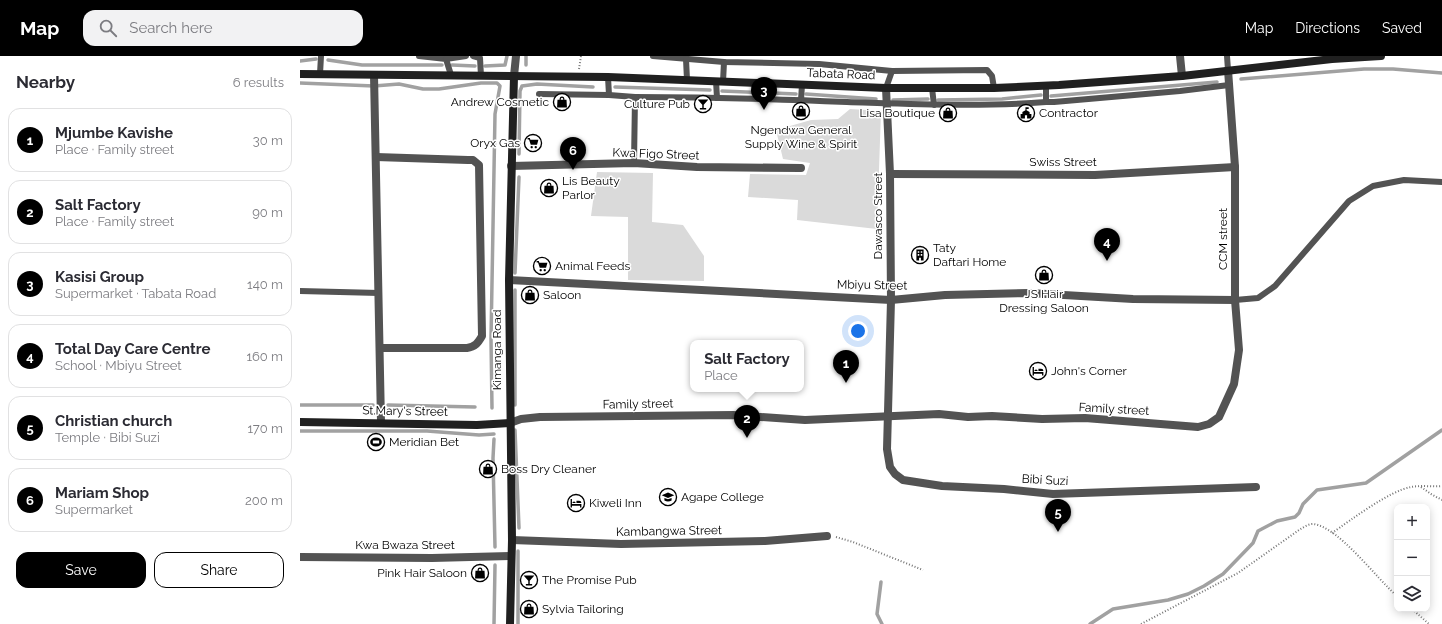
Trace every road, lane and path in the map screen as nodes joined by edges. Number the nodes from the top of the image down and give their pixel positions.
1 (321, 56) edge
2 (418, 56) edge
3 (466, 56) edge
4 (473, 56) edge
5 (516, 56) edge
6 (653, 56) edge
7 (1180, 56) edge
8 (1227, 56) edge
9 (1381, 56) edge
10 (1332, 58) edge
11 (446, 59) junction
12 (686, 59) junction
13 (724, 62) junction
14 (1228, 70) junction
15 (892, 71) junction
16 (300, 74) edge
17 (320, 74) junction
18 (374, 75) junction
19 (451, 75) junction
20 (481, 76) junction
21 (514, 76) junction
22 (1182, 76) junction
23 (608, 77) junction
24 (687, 80) junction
25 (720, 82) junction
26 (802, 85) junction
27 (1229, 85) junction
28 (1046, 86) junction
29 (886, 88) junction
30 (932, 88) junction
31 (994, 88) junction
32 (539, 94) dead end
33 (609, 95) junction
34 (635, 97) junction
35 (717, 98) junction
36 (801, 100) junction
37 (1046, 102) junction
38 (887, 103) junction
39 (934, 105) junction
40 (376, 157) junction
41 (634, 163) junction
42 (511, 166) junction
43 (1235, 167) junction
44 (801, 168) dead end
45 (890, 174) junction
46 (1442, 182) edge
47 (509, 280) junction
48 (300, 291) edge
49 (379, 293) junction
50 (891, 300) junction
51 (1235, 300) junction
52 (380, 348) junction
53 (1225, 406) joint
54 (887, 417) junction
55 (300, 422) edge
56 (381, 422) junction
57 (510, 423) junction
58 (1442, 486) edge
59 (1256, 487) dead end
60 (1422, 487) junction
61 (1442, 500) edge
62 (1332, 533) junction
63 (827, 536) joint
64 (512, 540) junction
65 (510, 556) junction
66 (300, 557) edge
67 (923, 570) dead end
68 (1394, 593) edge
69 (1415, 612) edge
70 (510, 624) edge
71 (1141, 624) edge
72 (1429, 624) edge

1 - 17 lane
2 - 11 lane
3 - 11 lane
4 - 20 lane
5 - 21 street
6 - 12 lane
7 - 22 street
8 - 14 lane
9 - 10 main road, Tabata Road
10 - 14 main road, Tabata Road
11 - 19 lane
12 - 13 lane
12 - 24 lane
13 - 15 lane
13 - 25 lane
14 - 22 main road, Tabata Road
14 - 27 street, CCM street
15 - 29 lane
15 - 31 lane
16 - 17 main road, Tabata Road
17 - 18 main road, Tabata Road
18 - 19 main road, Tabata Road
18 - 40 street
19 - 20 main road, Tabata Road
20 - 21 main road, Tabata Road
21 - 23 main road, Tabata Road
21 - 42 main road, Kimanga Road
22 - 28 main road, Tabata Road
23 - 24 main road, Tabata Road
23 - 33 lane
24 - 25 main road, Tabata Road
25 - 26 main road, Tabata Road
25 - 35 lane
26 - 29 main road, Tabata Road
26 - 36 lane
27 - 37 lane
27 - 43 street, CCM street
28 - 31 main road, Tabata Road
28 - 37 lane
29 - 30 main road, Tabata Road
29 - 38 street, Dawasco Street
30 - 31 main road, Tabata Road
30 - 39 lane
32 - 33 lane
33 - 34 lane
34 - 35 lane
34 - 41 lane
35 - 36 lane
36 - 38 lane
37 - 39 lane
38 - 39 lane
38 - 45 street, Dawasco Street
40 - 49 street
40 - 52 street
41 - 42 street, Kwa Figo Street
41 - 44 street, Kwa Figo Street
42 - 47 main road, Kimanga Road
43 - 45 street, Swiss Street
43 - 51 street, CCM street
45 - 50 street, Dawasco Street
46 - 51 lane
47 - 50 street, Mbiyu Street
47 - 57 main road, Kimanga Road
48 - 49 lane
49 - 52 street
50 - 51 street, Mbiyu Street
50 - 54 street, Dawasco Street
51 - 53 street, CCM street
52 - 56 street
53 - 54 street, Family street
54 - 57 street, Family street
54 - 59 street, Bibi Suzi
55 - 56 main road, St.Mary's Street
56 - 57 main road, St.Mary's Street
57 - 64 main road, Kimanga Road
58 - 60 path
60 - 61 path
60 - 62 path
62 - 68 path
62 - 71 path
63 - 64 street, Kambangwa Street
63 - 67 path
64 - 65 main road, Kimanga Road
65 - 66 street, Kwa Bwaza Street
65 - 70 main road, Kimanga Road
69 - 72 path

